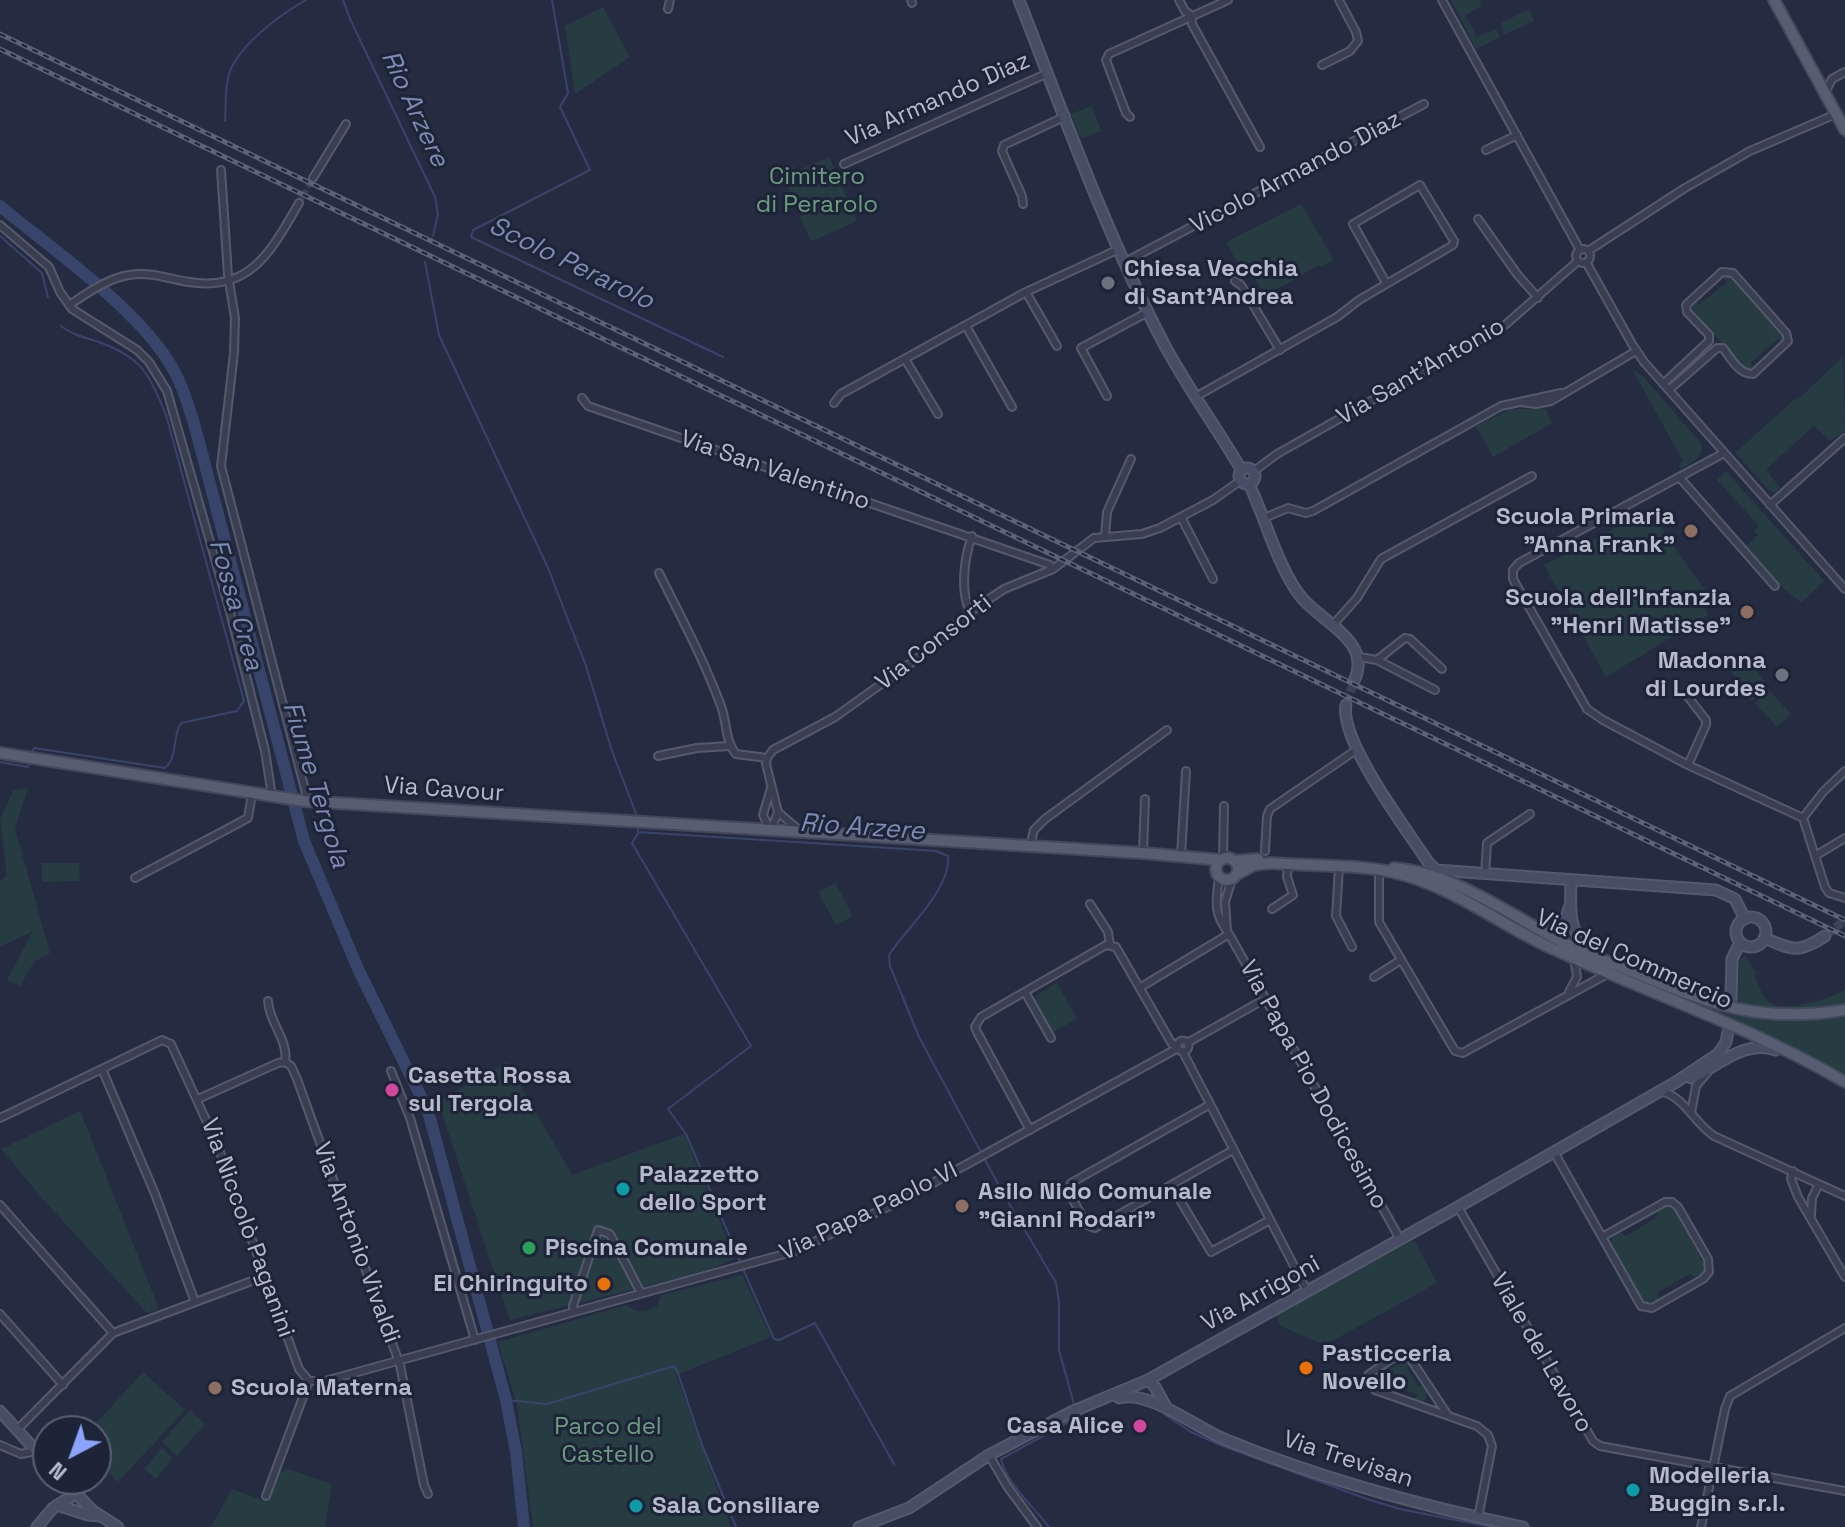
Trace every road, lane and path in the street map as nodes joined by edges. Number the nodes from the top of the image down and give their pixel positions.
1 (670, 0) edge
2 (1019, 0) edge
3 (1179, 0) edge
4 (1228, 0) edge
5 (1339, 0) edge
6 (1442, 0) edge
7 (1774, 0) edge
8 (1781, 0) edge
9 (668, 9) dead end
10 (1192, 16) junction
11 (1322, 65) dead end
12 (1845, 72) edge
13 (1048, 73) junction
14 (1828, 87) junction
15 (1424, 104) dead end
16 (1066, 116) junction
17 (1841, 116) edge
18 (1130, 117) dead end
19 (346, 124) dead end
20 (1845, 130) edge
21 (1517, 135) junction
22 (1260, 147) dead end
23 (1486, 150) dead end
24 (844, 164) dead end
25 (221, 170) dead end
26 (313, 178) tunnel mouth
27 (299, 203) tunnel mouth
28 (1023, 204) dead end
29 (1478, 219) dead end
30 (0, 225) edge
31 (1119, 249) junction
32 (1580, 250) junction
33 (1588, 251) junction
34 (1578, 261) junction
35 (1125, 262) junction
36 (1586, 262) junction
37 (229, 280) junction
38 (1235, 281) dead end
39 (1386, 283) junction
40 (1026, 292) junction
41 (1538, 298) junction
42 (69, 305) junction
43 (1148, 312) junction
44 (966, 326) junction
45 (1057, 346) dead end
46 (1280, 350) junction
47 (1636, 351) junction
48 (905, 359) junction
49 (1663, 384) junction
50 (1669, 390) junction
51 (1107, 396) dead end
52 (1197, 396) junction
53 (582, 398) dead end
54 (834, 403) dead end
55 (1012, 407) dead end
56 (938, 414) dead end
57 (1845, 438) edge
58 (1724, 453) junction
59 (1131, 459) dead end
60 (1241, 469) junction
61 (1254, 471) junction
62 (1532, 476) dead end
63 (1680, 478) junction
64 (1244, 482) junction
65 (1770, 505) junction
66 (1181, 517) junction
67 (1264, 518) junction
68 (972, 536) junction
69 (1105, 536) junction
70 (1050, 565) dead end
71 (659, 573) dead end
72 (1213, 579) dead end
73 (1775, 586) dead end
74 (1845, 589) edge
75 (970, 612) junction
76 (1332, 626) junction
77 (1359, 657) junction
78 (1377, 660) junction
79 (1442, 669) dead end
80 (1355, 679) tunnel mouth
81 (1435, 690) dead end
82 (1688, 697) dead end
83 (1346, 705) tunnel mouth
84 (1167, 730) dead end
85 (730, 746) junction
86 (1356, 750) junction
87 (0, 753) edge
88 (658, 756) dead end
89 (767, 758) junction
90 (1688, 765) junction
91 (1186, 771) dead end
92 (1845, 771) edge
93 (771, 788) junction
94 (252, 794) junction
95 (276, 798) junction
96 (1145, 799) dead end
97 (306, 801) junction
98 (1224, 806) dead end
99 (778, 812) junction
100 (1530, 814) dead end
101 (763, 815) junction
102 (1803, 818) junction
103 (738, 829) junction
104 (770, 832) junction
105 (803, 833) junction
106 (1845, 838) edge
107 (1030, 846) junction
108 (1143, 853) junction
109 (1263, 854) junction
110 (1181, 856) junction
111 (1815, 856) junction
112 (1200, 860) junction
113 (1226, 860) junction
114 (1288, 865) junction
115 (1339, 867) junction
116 (1379, 870) junction
117 (1409, 873) junction
118 (1218, 875) junction
119 (1485, 875) junction
120 (1234, 877) junction
121 (135, 878) dead end
122 (1571, 881) junction
123 (1845, 898) edge
124 (1090, 904) dead end
125 (1569, 908) junction
126 (1272, 909) dead end
127 (1745, 919) junction
128 (1535, 927) junction
129 (1228, 932) junction
130 (1825, 936) tunnel mouth
131 (1764, 938) junction
132 (1740, 943) junction
133 (1110, 945) junction
134 (1352, 947) dead end
135 (1591, 955) junction
136 (1574, 958) junction
137 (1401, 960) junction
138 (1609, 973) junction
139 (1374, 977) dead end
140 (1141, 987) junction
141 (1025, 992) junction
142 (1568, 995) junction
143 (1731, 998) dead end
144 (1265, 999) junction
145 (268, 1001) dead end
146 (1845, 1010) edge
147 (1728, 1032) dead end
148 (1051, 1038) dead end
149 (1179, 1048) junction
150 (285, 1062) junction
151 (1812, 1063) junction
152 (1711, 1068) junction
153 (102, 1069) junction
154 (391, 1071) dead end
155 (1676, 1082) junction
156 (1845, 1082) edge
157 (1661, 1091) junction
158 (198, 1099) junction
159 (1209, 1105) junction
160 (1691, 1113) junction
161 (0, 1118) edge
162 (1030, 1130) junction
163 (1233, 1150) junction
164 (1554, 1152) junction
165 (1793, 1171) junction
166 (1819, 1184) junction
167 (1171, 1185) junction
168 (1845, 1196) edge
169 (0, 1205) edge
170 (1458, 1207) junction
171 (1811, 1215) junction
172 (1270, 1220) junction
173 (1602, 1237) junction
174 (1400, 1239) junction
175 (265, 1276) junction
176 (1845, 1277) edge
177 (1307, 1291) junction
178 (641, 1293) junction
179 (195, 1302) junction
180 (574, 1312) junction
181 (0, 1314) edge
182 (1845, 1328) edge
183 (113, 1333) junction
184 (479, 1339) junction
185 (399, 1361) junction
186 (1166, 1370) junction
187 (1148, 1380) junction
188 (309, 1381) junction
189 (63, 1385) junction
190 (1156, 1397) junction
191 (1094, 1402) junction
192 (0, 1411) edge
193 (1447, 1414) junction
194 (17, 1430) junction
195 (0, 1445) edge
196 (32, 1447) edge
197 (32, 1452) edge
198 (989, 1455) junction
199 (1713, 1467) junction
200 (1845, 1491) edge
201 (428, 1494) dead end
202 (73, 1495) edge
203 (76, 1495) edge
204 (266, 1496) dead end
205 (57, 1505) junction
206 (99, 1516) junction
207 (1478, 1518) junction
208 (37, 1527) edge
209 (118, 1527) edge
210 (859, 1527) edge
211 (1037, 1527) edge
212 (1523, 1527) edge
213 (1701, 1527) edge

1 - 9 street
2 - 13 street, Via Armando Diaz
3 - 10 street
4 - 10 street
5 - 11 street
6 - 21 street
7 - 17 main road
8 - 14 main road
10 - 18 street
10 - 22 street
12 - 14 street
13 - 16 street, Via Armando Diaz
13 - 24 street, Via Armando Diaz
14 - 17 main road
15 - 35 street, Vicolo Armando Diaz
16 - 28 street
16 - 31 street, Via Armando Diaz
17 - 20 main road
17 - 33 street
19 - 26 street
21 - 23 street
21 - 32 street
25 - 37 street
27 - 37 street
29 - 41 street
30 - 42 street
31 - 35 street, Via Armando Diaz
31 - 40 street
32 - 33 street
32 - 34 street
33 - 36 street
34 - 36 street
34 - 41 street, Via Sant'Antonio
35 - 43 street, Via Armando Diaz
36 - 47 street
37 - 42 street
37 - 97 street
38 - 46 street
39 - 39 street
39 - 46 street
40 - 44 street
40 - 45 street
41 - 61 street, Via Sant'Antonio
42 - 95 street
43 - 51 street
43 - 52 street, Via Armando Diaz
44 - 48 street
44 - 55 street
46 - 52 street
47 - 49 street
47 - 67 street
48 - 54 street
48 - 56 street
49 - 50 street
49 - 50 street
50 - 58 street
52 - 60 street, Via Armando Diaz
53 - 68 street, Via San Valentino
57 - 65 street
58 - 63 street
58 - 65 street
59 - 69 street
60 - 61 street
60 - 64 street
61 - 64 street
62 - 76 street
63 - 73 street
63 - 90 street
64 - 66 street, Via Consorti
64 - 67 street
65 - 74 street
66 - 69 street, Via Consorti
66 - 72 street
67 - 76 street
68 - 70 street, Via San Valentino
68 - 75 street
69 - 75 street, Via Consorti
71 - 85 street
75 - 89 street, Via Consorti
76 - 77 street
77 - 78 street
77 - 80 street
78 - 79 street
78 - 81 street
82 - 90 street
83 - 86 street
84 - 107 street
85 - 88 street
85 - 89 street
86 - 109 street
86 - 119 street
87 - 94 main road, Via Cavour
89 - 93 street
90 - 102 street
91 - 110 street
92 - 102 street
93 - 99 street
93 - 101 street
94 - 95 main road, Via Cavour
94 - 121 street
95 - 97 main road, Via Cavour
96 - 108 street
97 - 103 main road, Via Cavour
98 - 113 street
99 - 104 street
99 - 105 street
100 - 119 street
101 - 103 street
101 - 104 street
102 - 111 street
103 - 104 main road, Via Cavour
104 - 105 main road, Via Cavour
105 - 107 main road, Via Cavour
106 - 111 street
107 - 108 main road, Via Cavour
108 - 110 main road, Via Cavour
109 - 113 main road, Via Cavour
109 - 117 main road, Via Cavour
110 - 112 main road, Via Cavour
111 - 123 street
112 - 113 main road, Via Cavour
112 - 118 main road
113 - 118 main road
113 - 120 main road
114 - 115 main road
114 - 120 main road
114 - 126 street
115 - 116 main road
115 - 134 street
116 - 117 main road
116 - 137 street
117 - 128 main road, Via del Commercio
117 - 136 main road, Via del Commercio
118 - 120 main road
118 - 129 street, Via Papa Pio Dodicesimo
119 - 122 street
120 - 129 street
122 - 125 street
122 - 127 street
124 - 133 street
125 - 128 street
125 - 135 street
127 - 131 street
127 - 132 street
128 - 135 main road, Via del Commercio
129 - 140 street
129 - 144 street, Via Papa Pio Dodicesimo
130 - 131 street
131 - 132 street
132 - 143 street
133 - 140 street
133 - 141 street
135 - 146 main road, Via del Commercio
136 - 138 main road, Via del Commercio
136 - 142 street
137 - 139 street
137 - 142 street
138 - 142 street
138 - 151 main road, Via del Commercio
140 - 149 street
141 - 148 street
141 - 162 street
144 - 149 street
144 - 174 street, Via Papa Pio Dodicesimo
145 - 150 street, Via Antonio Vivaldi
147 - 155 street, Via Arrigoni
149 - 159 street
149 - 162 street, Via Papa Paolo VI
150 - 158 street
150 - 185 street, Via Antonio Vivaldi
151 - 152 street, Via Arrigoni
151 - 156 main road, Via del Commercio
152 - 155 street, Via Arrigoni
152 - 160 street
153 - 158 street, Via Niccolò Paganini
153 - 161 street
153 - 179 street
154 - 184 street
155 - 157 street, Via Arrigoni
157 - 160 street
157 - 164 street, Via Arrigoni
158 - 175 street, Via Niccolò Paganini
159 - 163 street
159 - 167 street
160 - 165 street
162 - 178 street, Via Papa Paolo VI
163 - 167 street
163 - 172 street
164 - 170 street, Via Arrigoni
164 - 173 street
165 - 166 street
165 - 171 street
166 - 168 street
166 - 171 street
167 - 172 street
169 - 183 street
170 - 174 street, Via Arrigoni
170 - 199 street, Viale del Lavoro
171 - 176 street
172 - 177 street
173 - 173 street
174 - 177 street, Via Arrigoni
175 - 179 street
175 - 188 street, Via Niccolò Paganini
177 - 186 street, Via Arrigoni
178 - 180 street, Via Papa Paolo VI
178 - 180 street
179 - 183 street
180 - 184 street, Via Papa Paolo VI
181 - 189 street
182 - 199 street
183 - 189 street
184 - 185 street, Via Papa Paolo VI
185 - 188 street, Via Papa Paolo VI
185 - 201 street, Via Antonio Vivaldi
186 - 187 street, Via Arrigoni
186 - 190 street
187 - 190 street
187 - 191 street, Via Arrigoni
188 - 204 street
189 - 194 street
190 - 191 street, Via Trevisan
190 - 207 street, Via Trevisan
191 - 198 street, Via Arrigoni
192 - 194 street
193 - 193 street
193 - 207 street
194 - 196 street
195 - 197 street
198 - 210 street, Via Arrigoni
198 - 211 street
199 - 200 street, Viale del Lavoro
199 - 213 street
202 - 205 street
203 - 206 street
205 - 206 street
205 - 208 street
206 - 209 street
207 - 212 street, Via Trevisan

